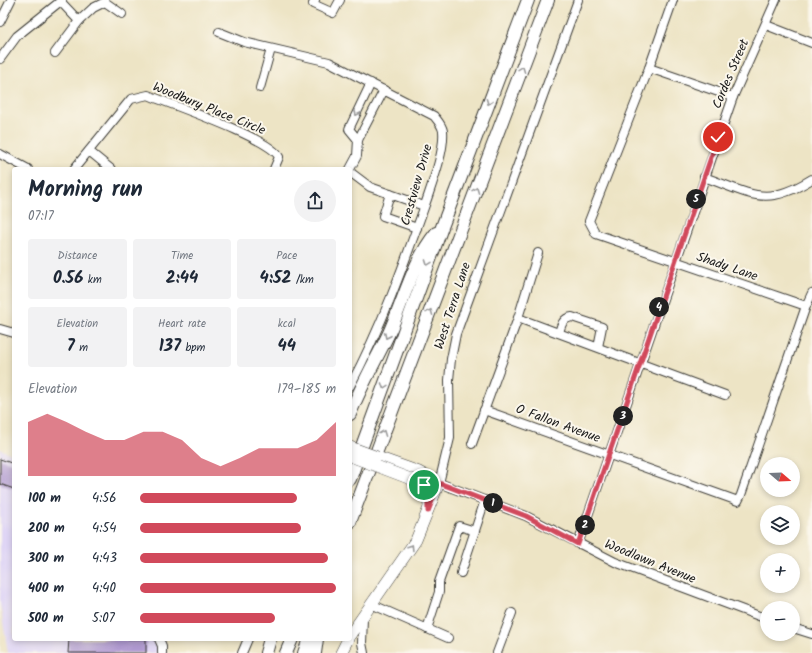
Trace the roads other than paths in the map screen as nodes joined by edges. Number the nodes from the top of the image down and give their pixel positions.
1 (11, 0) edge
2 (61, 0) edge
3 (315, 0) edge
4 (340, 0) edge
5 (528, 0) edge
6 (548, 0) edge
7 (578, 0) edge
8 (673, 0) edge
9 (776, 0) edge
10 (122, 14) dead end
11 (79, 21) junction
12 (0, 22) edge
13 (766, 25) junction
14 (219, 32) dead end
15 (812, 43) edge
16 (271, 49) junction
17 (55, 53) dead end
18 (0, 60) edge
19 (649, 68) junction
20 (371, 83) junction
21 (260, 88) dead end
22 (384, 90) junction
23 (733, 97) junction
24 (358, 140) junction
25 (89, 151) junction
26 (0, 154) edge
27 (24, 167) edge
28 (76, 167) edge
29 (109, 167) edge
30 (275, 167) edge
31 (351, 167) edge
32 (352, 174) edge
33 (704, 177) junction
34 (812, 179) edge
35 (390, 194) junction
36 (424, 206) junction
37 (442, 227) junction
38 (417, 228) junction
39 (538, 253) dead end
40 (675, 261) junction
41 (812, 293) edge
42 (806, 306) junction
43 (518, 318) junction
44 (0, 329) edge
45 (12, 332) edge
46 (559, 333) junction
47 (598, 347) junction
48 (641, 364) junction
49 (352, 382) edge
50 (725, 395) dead end
51 (352, 409) edge
52 (484, 410) junction
53 (472, 444) dead end
54 (352, 448) edge
55 (610, 456) junction
56 (352, 457) edge
57 (352, 473) edge
58 (418, 477) junction
59 (439, 483) junction
60 (485, 500) junction
61 (428, 511) junction
62 (352, 517) edge
63 (475, 531) junction
64 (578, 544) junction
65 (461, 573) dead end
66 (371, 604) junction
67 (512, 613) dead end
68 (363, 615) junction
69 (760, 615) edge
70 (427, 629) junction
71 (800, 630) edge
72 (352, 632) edge
73 (812, 634) edge
74 (448, 638) dead end
75 (160, 641) edge
76 (247, 641) edge
77 (264, 641) edge
78 (269, 641) edge
79 (291, 641) edge
80 (308, 641) edge
81 (317, 641) edge
82 (347, 641) edge
83 (162, 653) edge
84 (242, 653) edge
85 (260, 653) edge
86 (266, 653) edge
87 (286, 653) edge
88 (304, 653) edge
89 (315, 653) edge
90 (341, 653) edge
91 (364, 653) edge
92 (497, 653) edge

1 - 12 street
2 - 11 street
2 - 18 street
3 - 4 street
5 -> 37 highway
62 -> 6 highway
7 - 59 street, West Terra Lane
8 - 19 street
9 - 13 street, Cordes Street
10 - 11 street
11 - 17 street
13 - 15 street
13 - 23 street, Cordes Street
14 - 16 street, Crestview Drive
16 - 20 street, Crestview Drive
16 - 21 street
19 - 23 street
19 - 40 street, Shady Lane
20 - 22 street, Crestview Drive
20 -> 24 street
22 - 24 street
22 - 36 street, Crestview Drive
23 - 33 street, Cordes Street
24 - 31 street
25 - 28 street, Woodbury Place Circle
25 - 29 street
25 - 30 street, Woodbury Place Circle
26 - 27 street
32 - 35 street
33 - 34 street
33 - 40 street, Cordes Street
35 - 36 street
35 - 38 street
36 - 38 street, Crestview Drive
37 -> 51 highway
37 -> 57 highway
38 - 49 street, Crestview Drive
39 - 43 street
40 - 42 street, Shady Lane
40 - 48 street, Cordes Street
41 - 42 street
42 - 55 street, O Fallon Avenue
43 - 46 street
43 - 52 street
44 - 45 street
46 - 47 street
46 - 47 street
47 - 48 street
48 - 50 street
48 - 55 street, Cordes Street
52 - 53 street
52 - 55 street, O Fallon Avenue
54 - 58 main road, bridge
55 - 64 street, Cordes Street
56 - 58 main road, bridge
58 - 59 main road
58 - 61 main road
59 - 60 street, Woodlawn Avenue
59 - 61 main road, West Terra Lane
60 - 63 street
60 - 64 street, Woodlawn Avenue
66 -> 61 main road, West Terra Lane
63 - 65 street
63 - 70 street
64 - 69 street, Woodlawn Avenue
66 - 68 main road, West Terra Lane
66 - 70 street
67 - 92 street
68 - 72 main road, West Terra Lane
68 - 91 street
70 - 74 street
71 - 73 street
75 - 83 street
76 - 84 street
77 - 85 main road
78 - 86 highway
79 - 87 highway
80 - 88 highway
81 - 89 highway
82 - 90 main road

